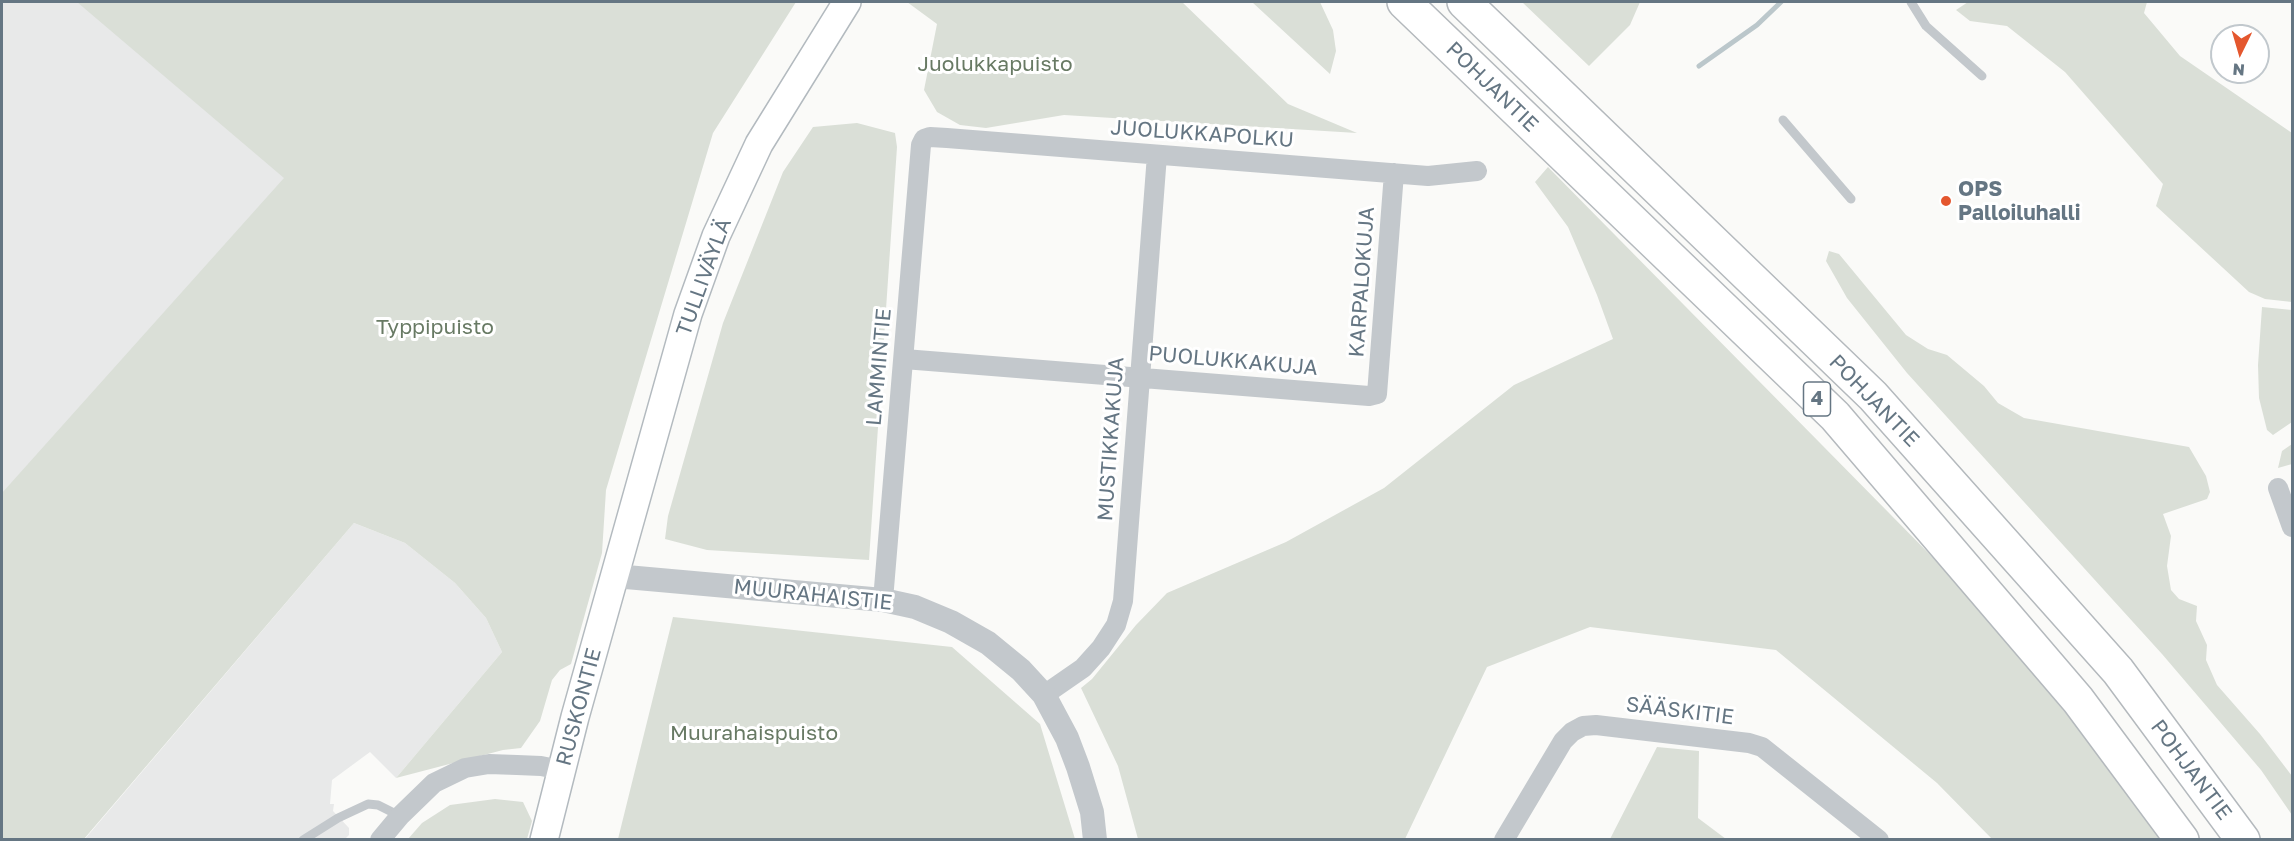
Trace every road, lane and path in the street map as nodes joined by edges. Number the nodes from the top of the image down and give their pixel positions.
1 (847, 2) edge
2 (1404, 2) edge
3 (1464, 2) edge
4 (1911, 2) edge
5 (1982, 76) dead end
6 (1783, 120) dead end
7 (924, 139) joint
8 (1157, 154) junction
9 (1477, 171) dead end
10 (1394, 173) junction
11 (1851, 199) dead end
12 (904, 359) junction
13 (1140, 378) junction
14 (1377, 394) joint
15 (2278, 488) dead end
16 (2292, 527) edge
17 (615, 576) junction
18 (883, 600) junction
19 (1044, 695) junction
20 (561, 770) junction
21 (400, 816) junction
22 (303, 840) edge
23 (380, 840) edge
24 (544, 840) edge
25 (1095, 840) edge
26 (1504, 840) edge
27 (1879, 840) edge
28 (2181, 840) edge
29 (2242, 840) edge

1 - 17 main road, TULLIVÄYLÄ
2 - 28 highway, POHJANTIE / 4
3 - 29 highway, POHJANTIE / 4
4 - 5 lane
6 - 11 lane
7 - 8 street, JUOLUKKAPOLKU
7 - 12 street, LAMMINTIE
8 - 10 street, JUOLUKKAPOLKU
8 - 13 street, MUSTIKKAKUJA
9 - 10 street, JUOLUKKAPOLKU
10 - 14 street, KARPALOKUJA
12 - 13 street, PUOLUKKAKUJA
12 - 18 street, LAMMINTIE
13 - 14 street, PUOLUKKAKUJA
13 - 19 street, MUSTIKKAKUJA
15 - 16 street
17 - 18 street, MUURAHAISTIE
17 - 20 main road, RUSKONTIE
18 - 19 street, MUURAHAISTIE
19 - 25 street, MUURAHAISTIE
20 - 21 street
20 - 24 main road, RUSKONTIE
21 - 22 lane
21 - 23 street
26 - 27 street, SÄÄSKITIE

